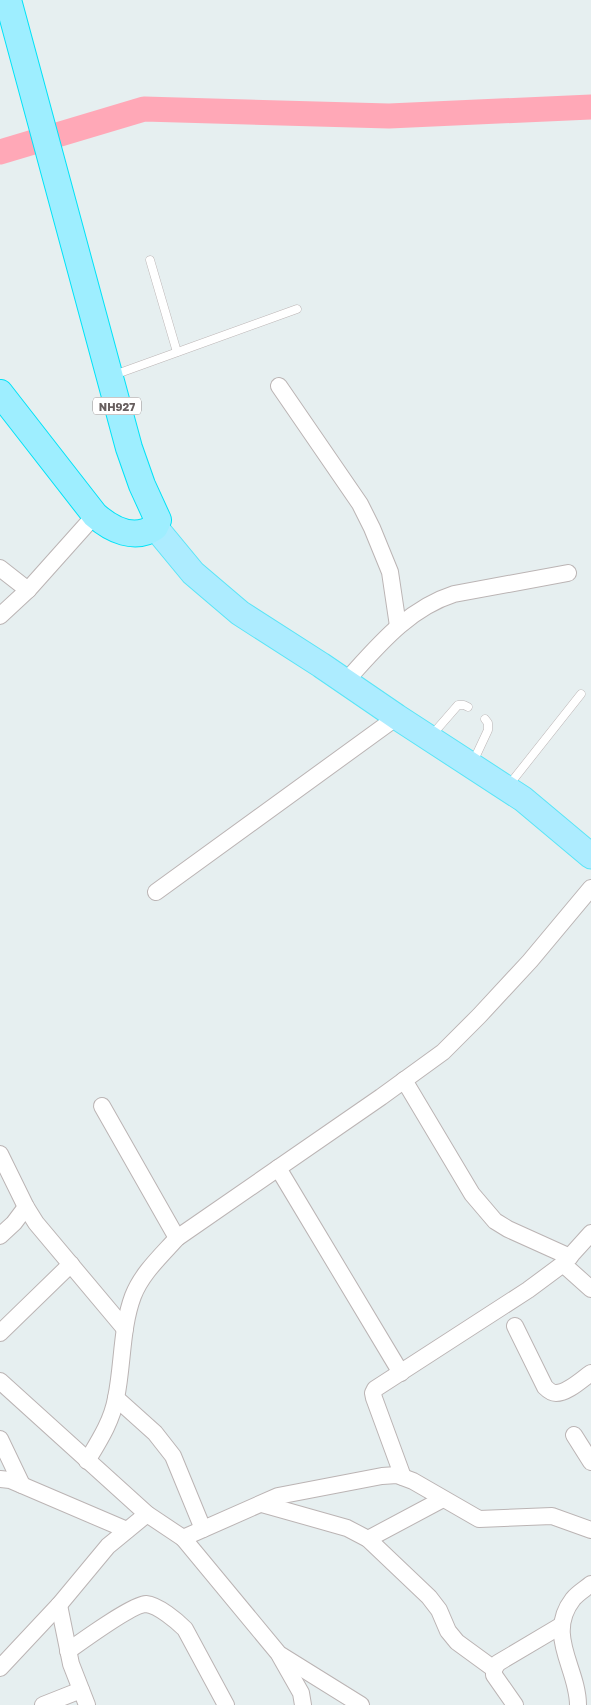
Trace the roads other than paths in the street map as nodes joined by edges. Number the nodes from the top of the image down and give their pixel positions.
1 (8, 0) edge
2 (150, 260) dead end
3 (297, 309) dead end
4 (177, 352) junction
5 (109, 376) junction
6 (279, 386) dead end
7 (0, 393) edge
8 (96, 515) junction
9 (155, 527) junction
10 (0, 568) edge
11 (568, 573) dead end
12 (28, 590) junction
13 (0, 616) edge
14 (398, 626) junction
15 (345, 682) junction
16 (581, 694) dead end
17 (468, 707) dead end
18 (397, 717) junction
19 (485, 719) dead end
20 (430, 738) junction
21 (472, 766) junction
22 (506, 789) junction
23 (591, 856) edge
24 (591, 888) edge
25 (156, 892) dead end
26 (404, 1080) junction
27 (102, 1106) dead end
28 (0, 1154) edge
29 (278, 1168) junction
30 (26, 1207) junction
31 (591, 1233) edge
32 (0, 1236) edge
33 (177, 1238) junction
34 (566, 1260) junction
35 (71, 1264) junction
36 (591, 1289) edge
37 (515, 1326) dead end
38 (125, 1329) junction
39 (0, 1333) edge
40 (591, 1372) edge
41 (401, 1373) junction
42 (0, 1381) edge
43 (116, 1398) junction
44 (574, 1434) dead end
45 (0, 1439) edge
46 (87, 1461) junction
47 (591, 1462) edge
48 (403, 1477) junction
49 (0, 1479) edge
50 (22, 1485) junction
51 (444, 1499) junction
52 (262, 1504) junction
53 (147, 1514) junction
54 (203, 1529) junction
55 (127, 1530) junction
56 (591, 1530) edge
57 (183, 1538) junction
58 (368, 1539) junction
59 (591, 1584) edge
60 (59, 1605) junction
61 (562, 1625) junction
62 (68, 1650) junction
63 (279, 1654) junction
64 (0, 1668) edge
65 (494, 1669) junction
66 (84, 1698) edge
67 (511, 1703) edge
68 (43, 1705) edge
69 (226, 1705) edge
70 (304, 1705) edge
71 (361, 1705) edge
72 (578, 1705) edge

1 - 5 highway, NH927
2 - 4 lane
3 - 4 lane
4 - 5 lane
5 - 9 highway, NH927
6 - 14 street
7 - 8 highway
8 - 9 highway
8 - 12 street
9 - 15 main road
10 - 12 street
11 - 14 street
12 - 13 street
14 - 15 street
15 - 18 main road
16 - 22 lane
17 - 20 lane
18 - 20 main road
18 - 25 street
19 - 21 lane
20 - 21 main road
21 - 22 main road
22 - 23 main road
24 - 26 street
26 - 29 street
26 - 34 street
27 - 33 street
28 - 30 street
29 - 33 street
29 - 41 street
30 - 32 street
30 - 35 street
31 - 34 street
33 - 38 street
34 - 36 street
34 - 41 street
35 - 38 street
35 - 39 street
37 - 40 street
38 - 43 street
41 - 48 street
42 - 46 street
43 - 46 street
43 - 54 street
44 - 47 street
45 - 50 street
46 - 53 street
48 - 51 street
48 - 52 street
49 - 50 street
50 - 55 street
51 - 56 street
51 - 58 street
52 - 54 street
52 - 58 street
53 - 55 street
53 - 57 street
54 - 57 street
55 - 60 street
57 - 63 street
58 - 65 street
59 - 61 street
60 - 62 street
60 - 64 street
61 - 65 street
61 - 72 street
62 - 66 street
62 - 69 street
63 - 70 street
63 - 71 street
65 - 67 street
66 - 68 street

